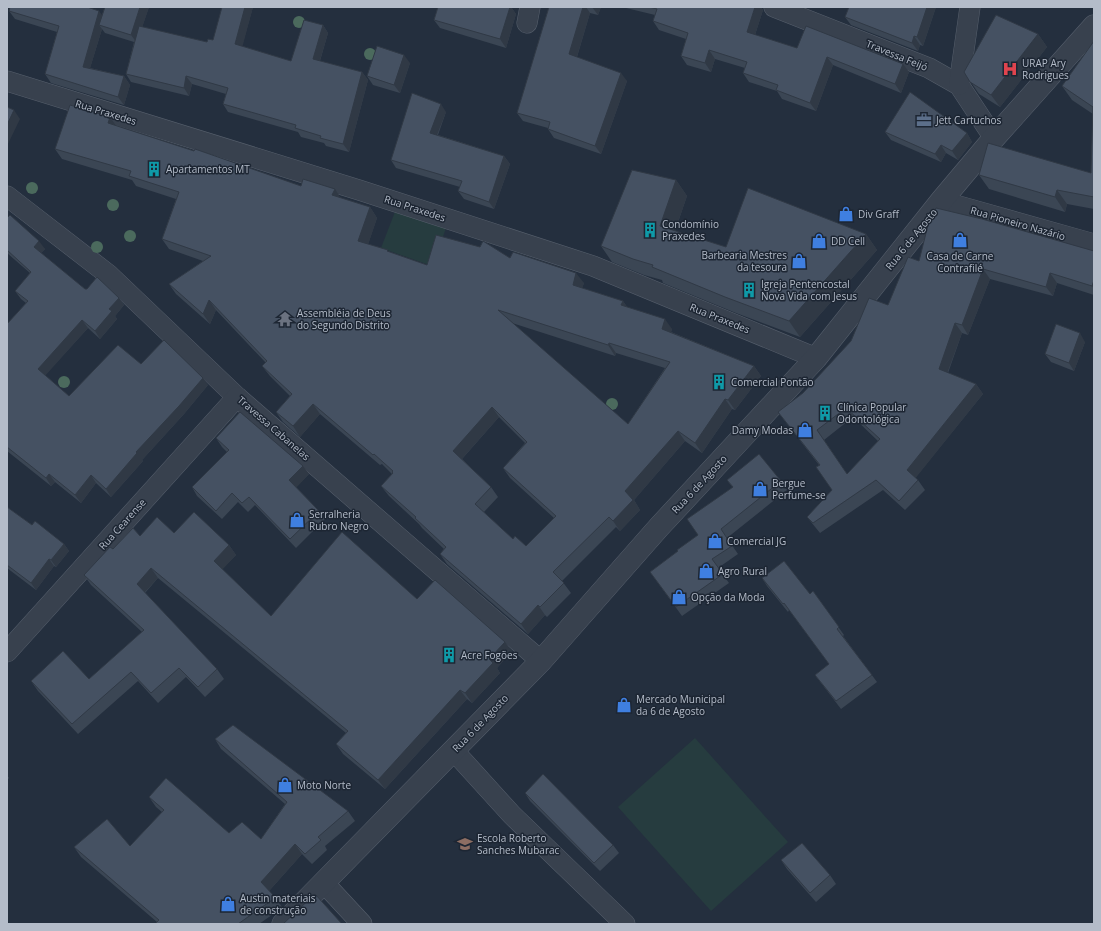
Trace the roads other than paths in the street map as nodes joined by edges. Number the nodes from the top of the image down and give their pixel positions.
1 (774, 7) edge
2 (970, 7) edge
3 (1094, 26) edge
4 (7, 81) edge
5 (959, 85) junction
6 (994, 138) junction
7 (7, 196) edge
8 (941, 201) junction
9 (1094, 244) edge
10 (816, 358) junction
11 (237, 397) junction
12 (7, 652) edge
13 (541, 660) junction
14 (453, 750) junction
15 (324, 883) junction
16 (283, 924) edge
17 (362, 924) edge
18 (625, 924) edge

1 - 5 street, Travessa Feijó
2 - 5 street
3 - 6 street, Rua 6 de Agosto
4 - 10 street, Rua Praxedes
5 - 6 street, Travessa Feijó
6 - 8 street, Rua 6 de Agosto
7 - 11 street, Travessa Cabanelas
8 - 9 street, Rua Pioneiro Nazário
8 - 10 street, Rua 6 de Agosto
10 - 13 street, Rua 6 de Agosto
11 - 12 street, Rua Cearense
11 - 13 street, Travessa Cabanelas
13 - 14 street, Rua 6 de Agosto
14 - 15 street, Rua 6 de Agosto
14 - 18 street
15 - 16 street, Rua 6 de Agosto
15 - 17 street

